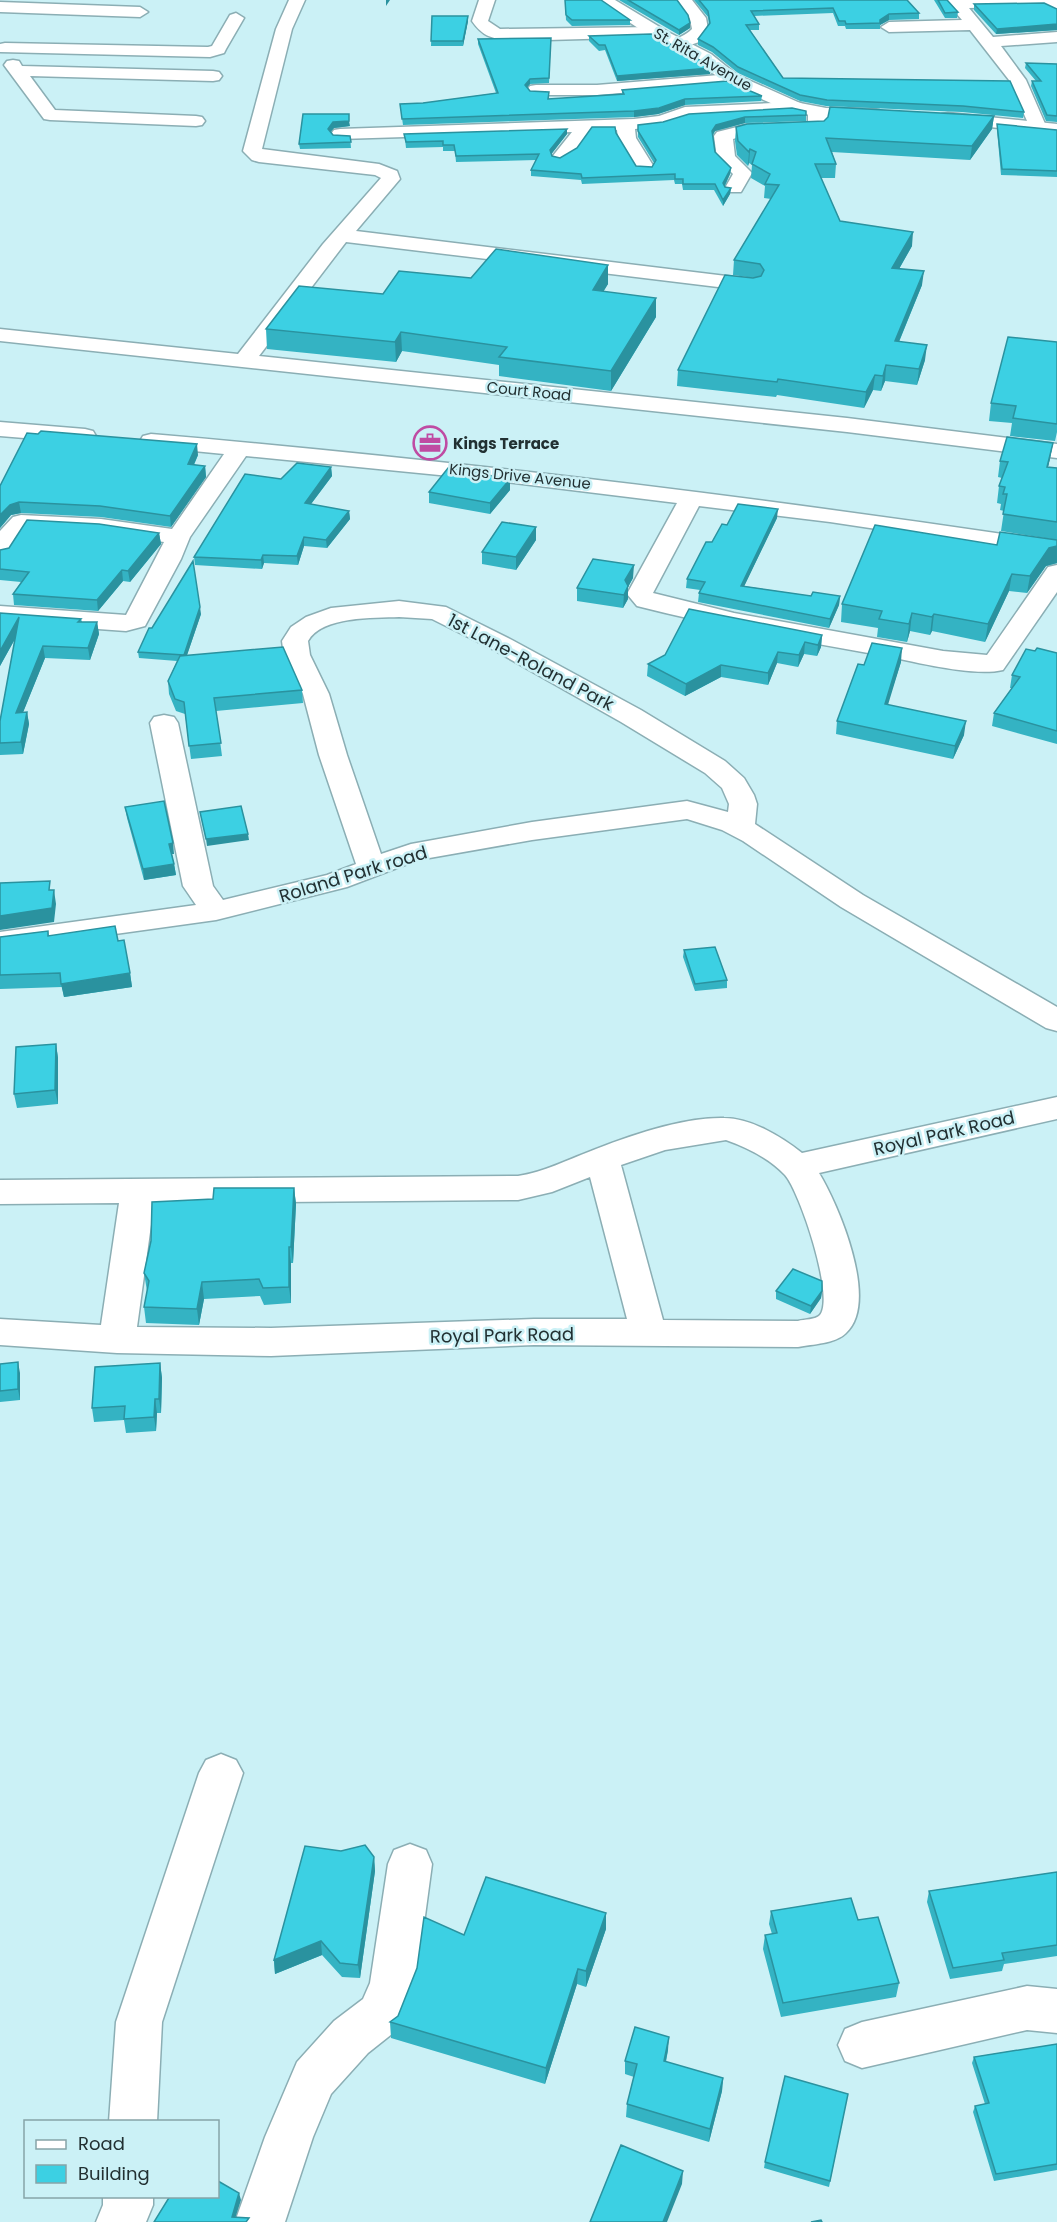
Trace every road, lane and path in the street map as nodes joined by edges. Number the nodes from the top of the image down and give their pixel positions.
1 (297, 0) edge
2 (487, 0) edge
3 (604, 0) edge
4 (683, 0) edge
5 (954, 2) edge
6 (0, 8) edge
7 (1057, 8) edge
8 (140, 12) dead end
9 (236, 18) dead end
10 (972, 26) junction
11 (890, 27) dead end
12 (0, 31) edge
13 (655, 32) junction
14 (1057, 38) edge
15 (989, 42) junction
16 (679, 44) junction
17 (5, 48) junction
18 (10, 67) edge
19 (213, 76) dead end
20 (731, 79) junction
21 (536, 90) edge
22 (795, 107) junction
23 (817, 112) junction
24 (885, 115) edge
25 (929, 117) edge
26 (196, 121) dead end
27 (626, 124) junction
28 (582, 125) junction
29 (1037, 126) junction
30 (1057, 129) edge
31 (340, 134) edge
32 (561, 157) edge
33 (645, 167) edge
34 (734, 189) dead end
35 (341, 236) junction
36 (751, 285) edge
37 (0, 335) edge
38 (244, 361) junction
39 (0, 429) edge
40 (103, 437) edge
41 (126, 439) edge
42 (240, 448) junction
43 (1057, 451) edge
44 (693, 498) junction
45 (178, 537) junction
46 (1057, 549) edge
47 (0, 553) edge
48 (1057, 572) edge
49 (0, 614) edge
50 (164, 723) dead end
51 (740, 826) junction
52 (371, 867) junction
53 (216, 911) junction
54 (0, 941) edge
55 (1057, 1021) edge
56 (1057, 1108) edge
57 (602, 1159) junction
58 (796, 1166) junction
59 (0, 1192) edge
60 (138, 1192) junction
61 (0, 1332) edge
62 (649, 1333) junction
63 (117, 1340) junction
64 (221, 1773) dead end
65 (410, 1864) dead end
66 (1057, 2011) edge
67 (862, 2045) dead end
68 (133, 2120) edge
69 (128, 2198) edge
70 (121, 2222) edge
71 (260, 2222) edge

1 - 35 street
2 - 13 street
3 - 13 street, St. Rita Avenue
4 - 16 street
5 - 7 street
5 - 10 street
6 - 8 street
9 - 17 street
10 - 11 street
10 - 15 street
12 - 17 street
13 - 16 street, St. Rita Avenue
14 - 15 street
15 - 29 street
16 - 20 street, St. Rita Avenue
17 - 18 street
18 - 19 street
18 - 26 street
20 - 21 street
20 - 22 street, St. Rita Avenue
22 - 23 street, St. Rita Avenue
22 - 27 street
23 - 24 street, St. Rita Avenue
23 - 34 street
25 - 29 street
27 - 28 street
27 - 33 street
28 - 31 street
28 - 32 street
29 - 30 street
35 - 36 street
35 - 38 street
37 - 38 street, Court Road
38 - 43 street, Court Road
39 - 40 street
41 - 42 street, Kings Drive Avenue
42 - 44 street, Kings Drive Avenue
42 - 45 street
44 - 46 street
44 - 48 street
45 - 47 street
45 - 49 street
50 - 53 street
51 - 52 street, Roland Park road
51 - 52 street, 1st Lane-Roland Park
51 - 55 street, Roland Park road
52 - 53 street, Roland Park road
53 - 54 street, Roland Park road
56 - 58 street, Royal Park Road
57 - 58 street, Royal Park Road
57 - 60 street, Royal Park Road
57 - 62 street
58 - 62 street, Royal Park Road
59 - 60 street, Royal Park Road
60 - 63 street
61 - 63 street, Royal Park Road
62 - 63 street, Royal Park Road
64 - 68 street
65 - 71 street
66 - 67 street
69 - 70 street

